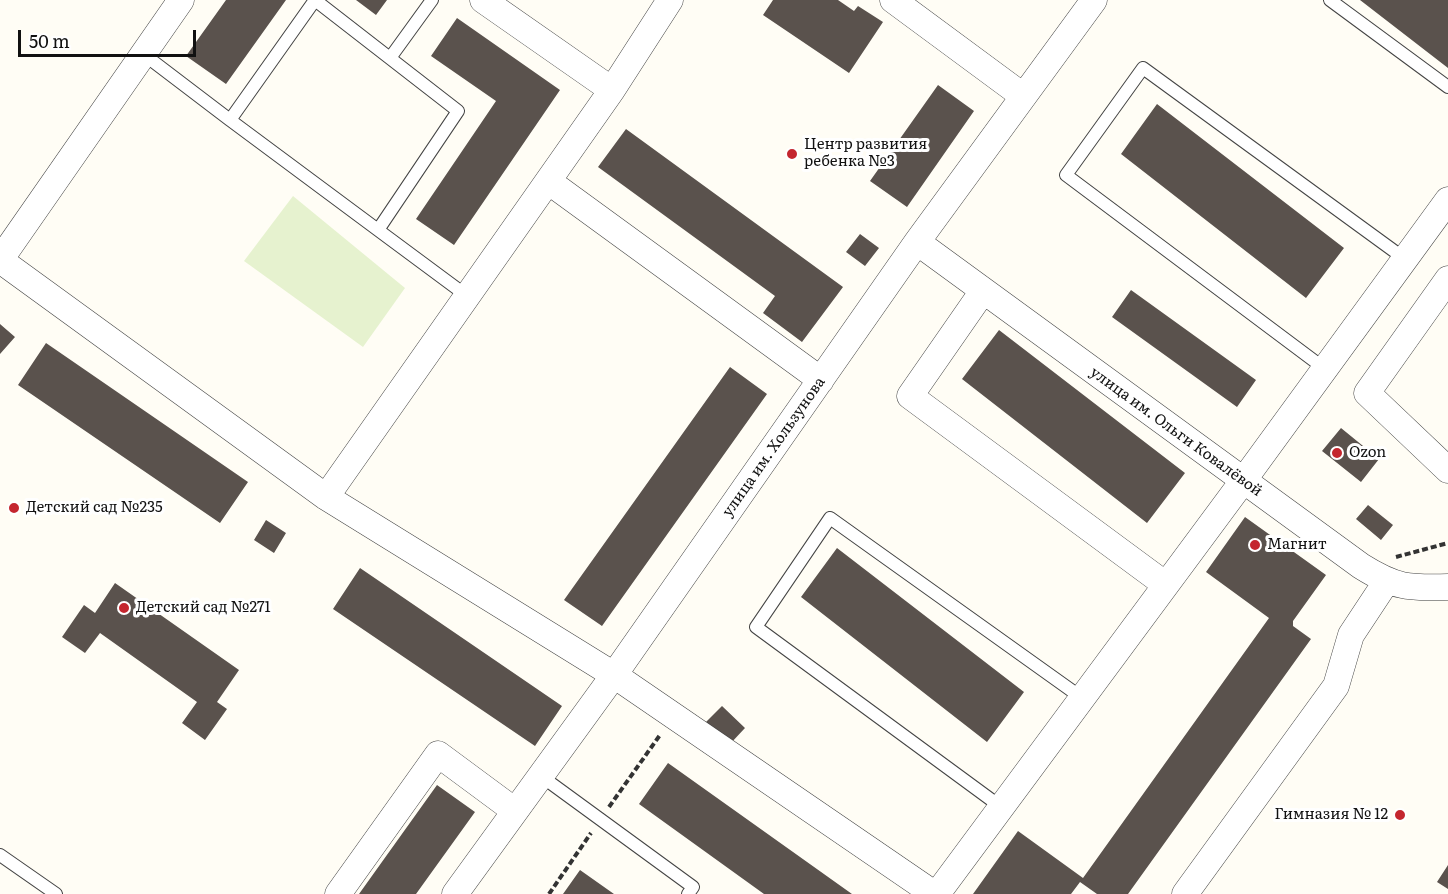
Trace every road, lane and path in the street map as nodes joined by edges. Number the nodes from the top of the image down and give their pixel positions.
1 (181, 0) edge
2 (432, 0) edge
3 (483, 0) edge
4 (670, 0) edge
5 (893, 0) edge
6 (1094, 0) edge
7 (1330, 0) edge
8 (142, 53) junction
9 (390, 58) junction
10 (1448, 87) edge
11 (612, 90) junction
12 (1023, 96) junction
13 (230, 120) junction
14 (548, 181) junction
15 (1448, 200) edge
16 (378, 230) junction
17 (917, 242) junction
18 (0, 260) edge
19 (1405, 260) junction
20 (1448, 279) edge
21 (983, 291) junction
22 (467, 296) junction
23 (1325, 369) junction
24 (820, 380) junction
25 (1448, 470) edge
26 (1243, 481) junction
27 (326, 497) junction
28 (1448, 543) edge
29 (1361, 566) junction
30 (1386, 582) junction
31 (1166, 585) junction
32 (1448, 587) edge
33 (614, 675) junction
34 (1082, 698) junction
35 (541, 776) junction
36 (1001, 807) junction
37 (515, 812) junction
38 (0, 855) edge
39 (694, 892) edge
40 (56, 894) edge
41 (338, 894) edge
42 (455, 894) edge
43 (935, 894) edge
44 (1185, 894) edge

1 - 8 street
2 - 9 lane
3 - 11 street
4 - 11 street
5 - 12 street
6 - 12 street, улица им. Хользунова
7 - 10 lane
8 - 13 lane
8 - 18 street
9 - 13 lane
9 - 16 lane
11 - 14 street
12 - 17 street, улица им. Хользунова
13 - 16 lane
14 - 22 street
14 - 24 street
15 - 19 street
16 - 22 lane
17 - 21 street, улица им. Ольги Ковалёвой
17 - 24 street, улица им. Хользунова
18 - 27 street
19 - 23 street
19 - 23 lane
20 - 25 street
21 - 26 street, улица им. Ольги Ковалёвой
21 - 31 street
22 - 27 street
23 - 26 street
24 - 33 street, улица им. Хользунова
26 - 29 street, улица им. Ольги Ковалёвой
26 - 31 street
27 - 33 street
28 - 29 path
29 - 30 street, улица им. Ольги Ковалёвой
30 - 32 street, улица им. Ольги Ковалёвой
30 - 44 street
31 - 34 street
33 - 35 street, улица им. Хользунова
33 - 43 street
34 - 36 street
34 - 36 lane
35 - 37 street, улица им. Хользунова
35 - 39 lane
36 - 43 street
37 - 41 street
37 - 42 street, улица им. Хользунова
38 - 40 lane

